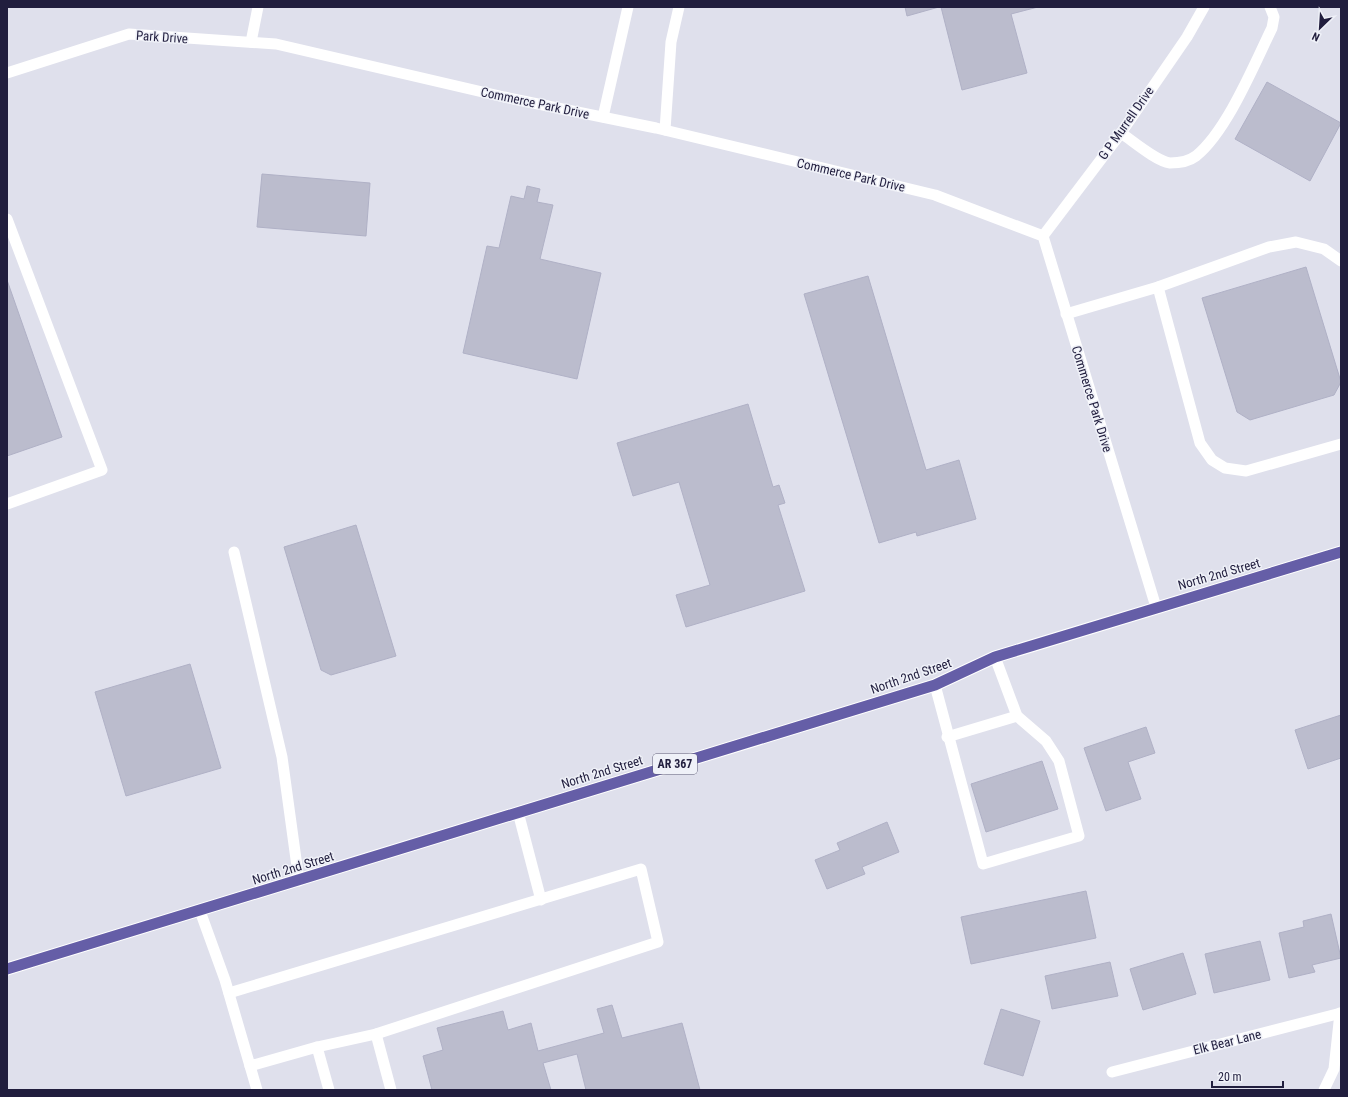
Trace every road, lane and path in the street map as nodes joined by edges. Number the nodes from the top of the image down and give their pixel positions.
1 (258, 7) edge
2 (628, 7) edge
3 (679, 7) edge
4 (1204, 7) edge
5 (1270, 7) edge
6 (251, 42) junction
7 (276, 44) joint
8 (7, 73) edge
9 (603, 117) junction
10 (665, 130) junction
11 (1121, 133) junction
12 (7, 219) edge
13 (1043, 236) junction
14 (1341, 261) edge
15 (1158, 287) junction
16 (1066, 314) junction
17 (1341, 444) edge
18 (7, 504) edge
19 (234, 552) dead end
20 (1341, 552) edge
21 (1156, 607) junction
22 (995, 657) junction
23 (935, 685) junction
24 (1016, 716) junction
25 (948, 737) junction
26 (518, 812) junction
27 (299, 881) junction
28 (541, 900) junction
29 (200, 911) junction
30 (7, 969) edge
31 (229, 993) junction
32 (1340, 1013) edge
33 (376, 1034) junction
34 (317, 1047) junction
35 (250, 1066) junction
36 (1112, 1072) dead end
37 (256, 1090) edge
38 (329, 1090) edge
39 (390, 1090) edge
40 (1324, 1090) edge

1 - 6 street
2 - 9 street
3 - 10 street
4 - 11 street, G P Murrell Drive
5 - 11 street
6 - 7 street, Park Drive
6 - 8 street, Park Drive
7 - 9 street, Commerce Park Drive
9 - 10 street, Commerce Park Drive
10 - 13 street, Commerce Park Drive
11 - 13 street, G P Murrell Drive
12 - 18 street
13 - 16 street, Commerce Park Drive
14 - 15 street
15 - 16 street
15 - 17 street
16 - 21 street, Commerce Park Drive
19 - 27 street
20 - 21 main road, North 2nd Street / AR 367
21 - 22 main road, North 2nd Street / AR 367
22 - 23 main road, North 2nd Street / AR 367
22 - 24 street
23 - 25 street
23 - 26 main road, North 2nd Street / AR 367
24 - 25 street
24 - 25 street
26 - 27 main road, North 2nd Street / AR 367
26 - 28 street
27 - 29 main road, North 2nd Street / AR 367
28 - 31 street
28 - 33 street
29 - 30 main road, North 2nd Street / AR 367
29 - 31 street
31 - 35 street
32 - 36 street, Elk Bear Lane
32 - 40 street
33 - 34 street
33 - 39 street
34 - 35 street
34 - 38 street
35 - 37 street

